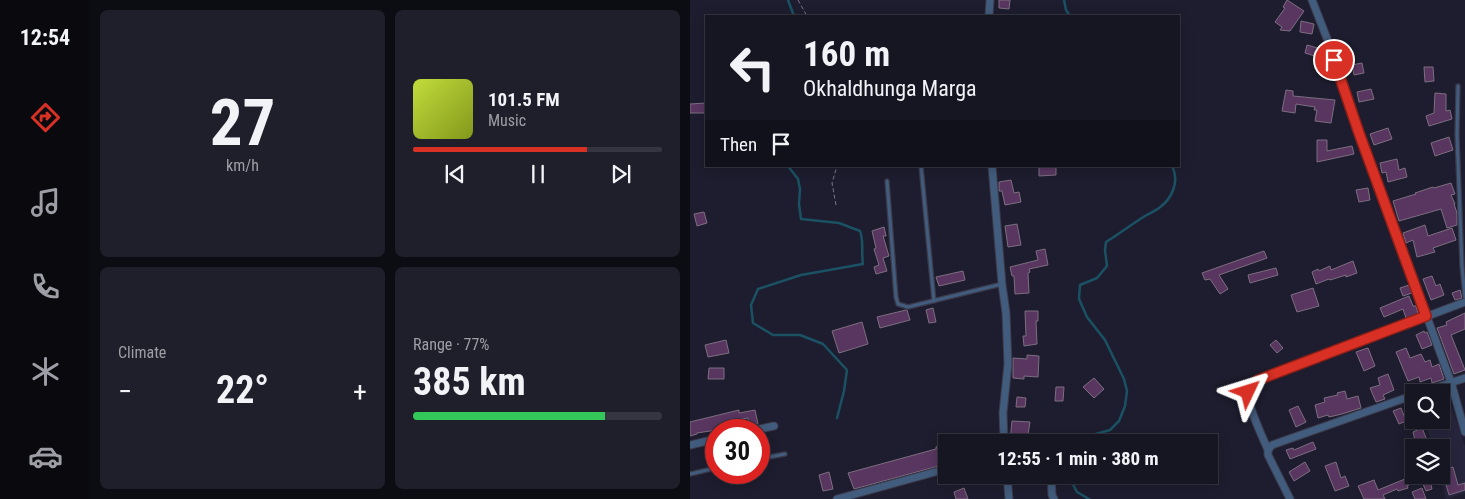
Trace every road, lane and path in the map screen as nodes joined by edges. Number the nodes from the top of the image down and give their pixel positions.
1 (798, 0) edge
2 (990, 0) edge
3 (1312, 0) edge
4 (806, 15) edge
5 (990, 15) edge
6 (1458, 86) dead end
7 (837, 167) edge
8 (921, 167) edge
9 (992, 167) edge
10 (887, 181) dead end
11 (836, 205) dead end
12 (1002, 284) junction
13 (1465, 297) edge
14 (934, 301) junction
15 (1465, 302) edge
16 (1426, 316) junction
17 (1465, 378) edge
18 (1451, 382) junction
19 (1445, 384) edge
20 (1405, 398) edge
21 (774, 426) dead end
22 (770, 427) edge
23 (1465, 432) edge
24 (1004, 434) edge
25 (705, 442) edge
26 (690, 445) edge
27 (1268, 450) junction
28 (785, 454) dead end
29 (770, 457) edge
30 (705, 471) edge
31 (938, 471) edge
32 (690, 474) edge
33 (1008, 484) edge
34 (1051, 484) edge
35 (838, 499) edge
36 (1009, 499) edge
37 (1054, 499) edge
38 (1290, 499) edge

1 - 4 path
2 - 5 street
3 - 16 street
6 - 13 lane
7 - 11 path
8 - 14 lane
9 - 12 street
10 - 14 lane
12 - 14 lane
12 - 24 street
15 - 16 street
16 - 18 street
16 - 27 street
17 - 18 street
18 - 19 street
18 - 23 street
20 - 27 street
21 - 22 street
25 - 26 street
27 - 38 street
28 - 29 lane
30 - 32 lane
31 - 35 street
33 - 36 street
34 - 37 street

